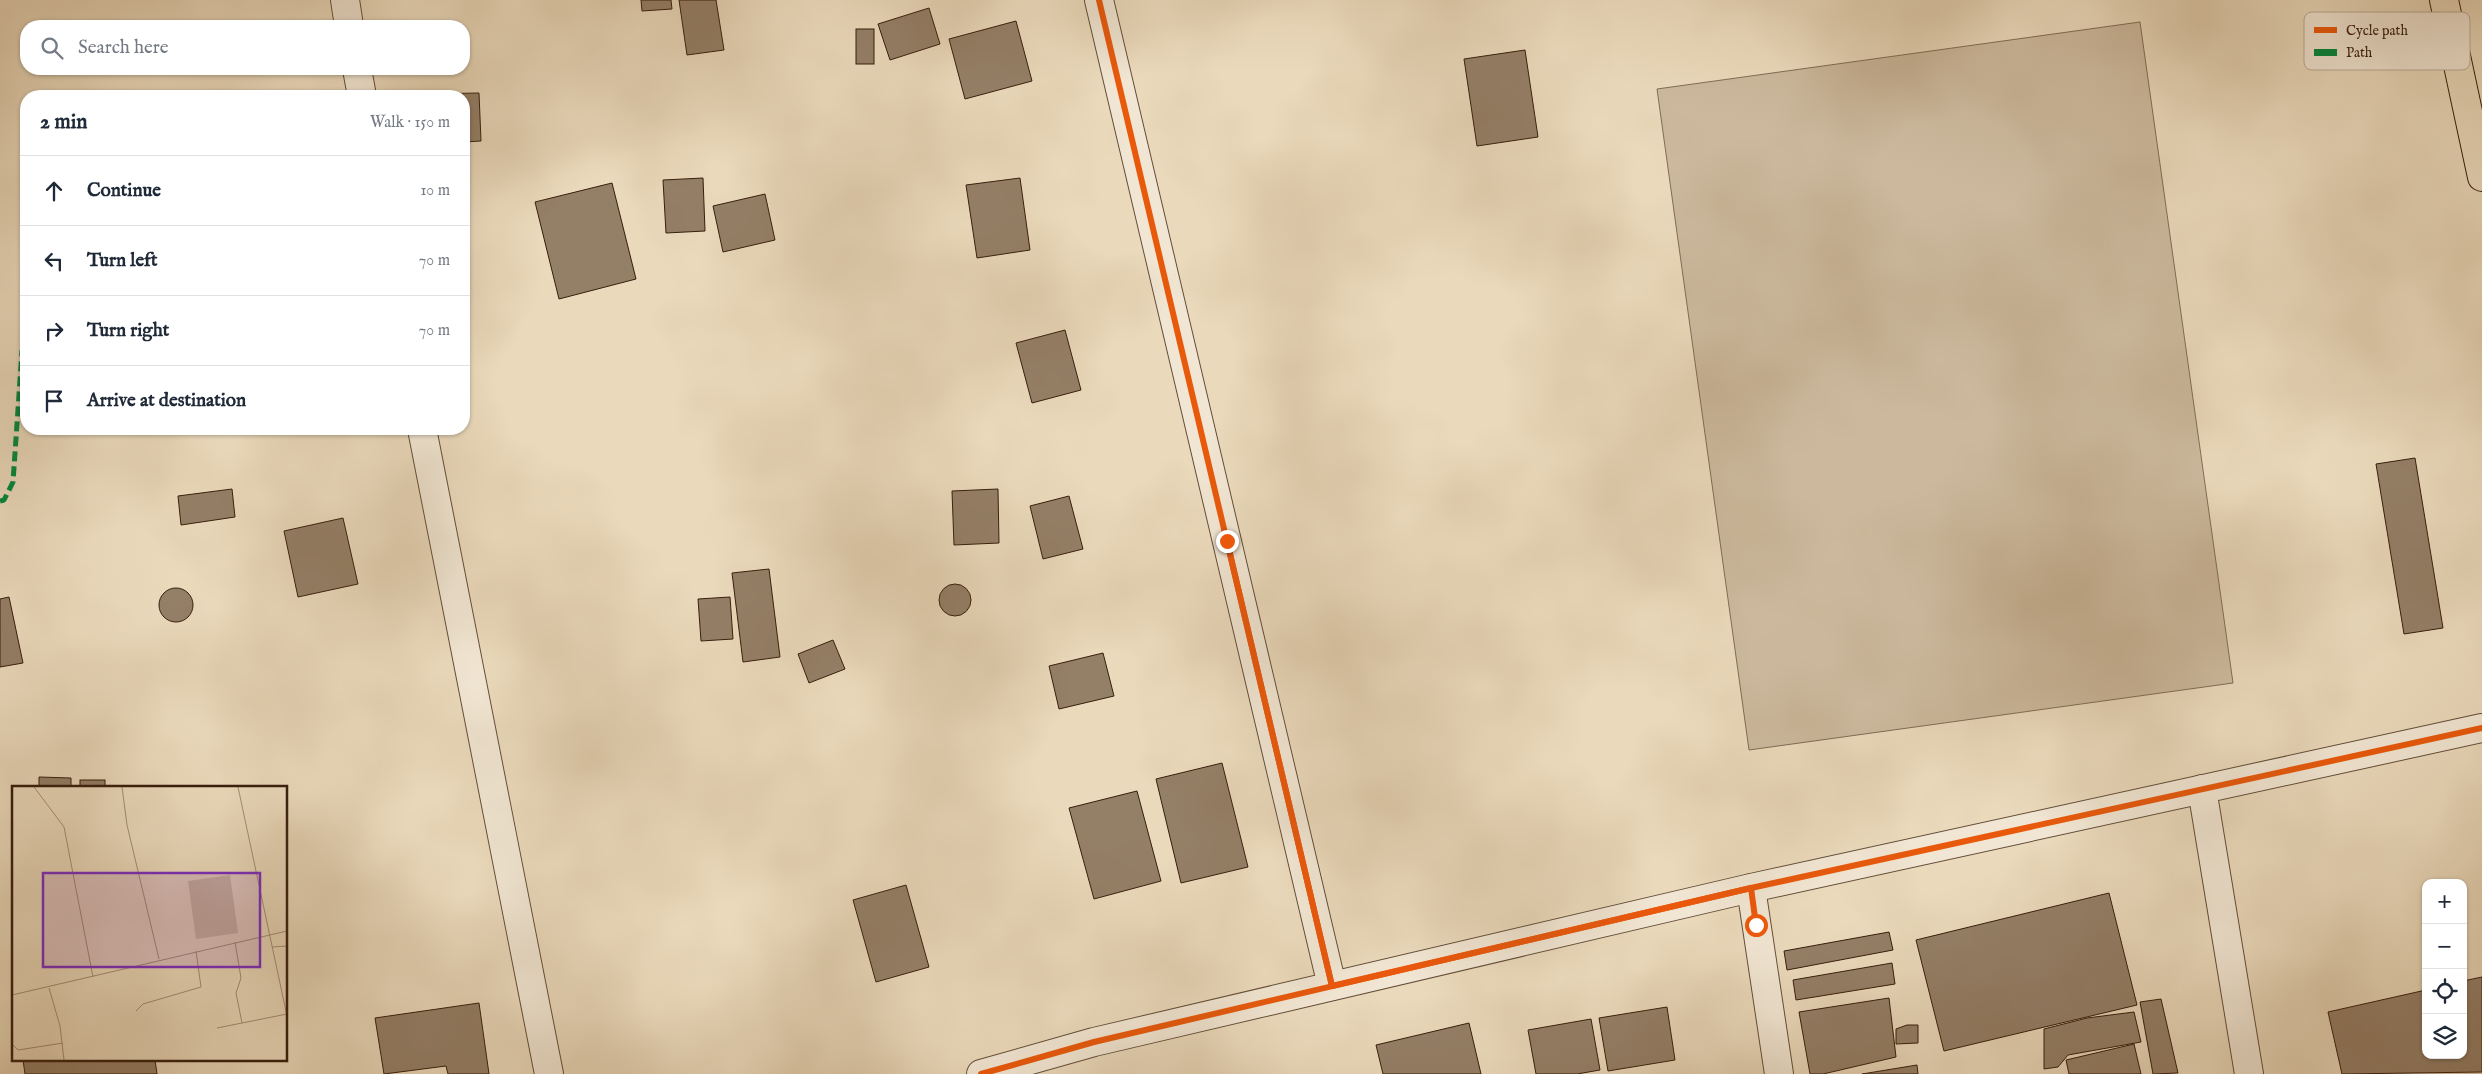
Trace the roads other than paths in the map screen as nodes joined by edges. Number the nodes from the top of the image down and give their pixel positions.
1 (345, 0) edge
2 (1099, 0) edge
3 (349, 20) edge
4 (2459, 70) edge
5 (358, 75) edge
6 (361, 90) edge
7 (2482, 177) edge
8 (423, 435) edge
9 (2482, 728) edge
10 (2202, 789) junction
11 (1751, 888) junction
12 (1332, 986) junction
13 (548, 1074) edge
14 (981, 1074) edge
15 (1779, 1074) edge
16 (2249, 1074) edge

1 - 3 street
2 - 12 street
4 - 7 highway
5 - 6 street
8 - 13 street
9 - 10 street
10 - 11 street
10 - 16 street
11 - 12 street
11 - 15 street
12 - 14 street

